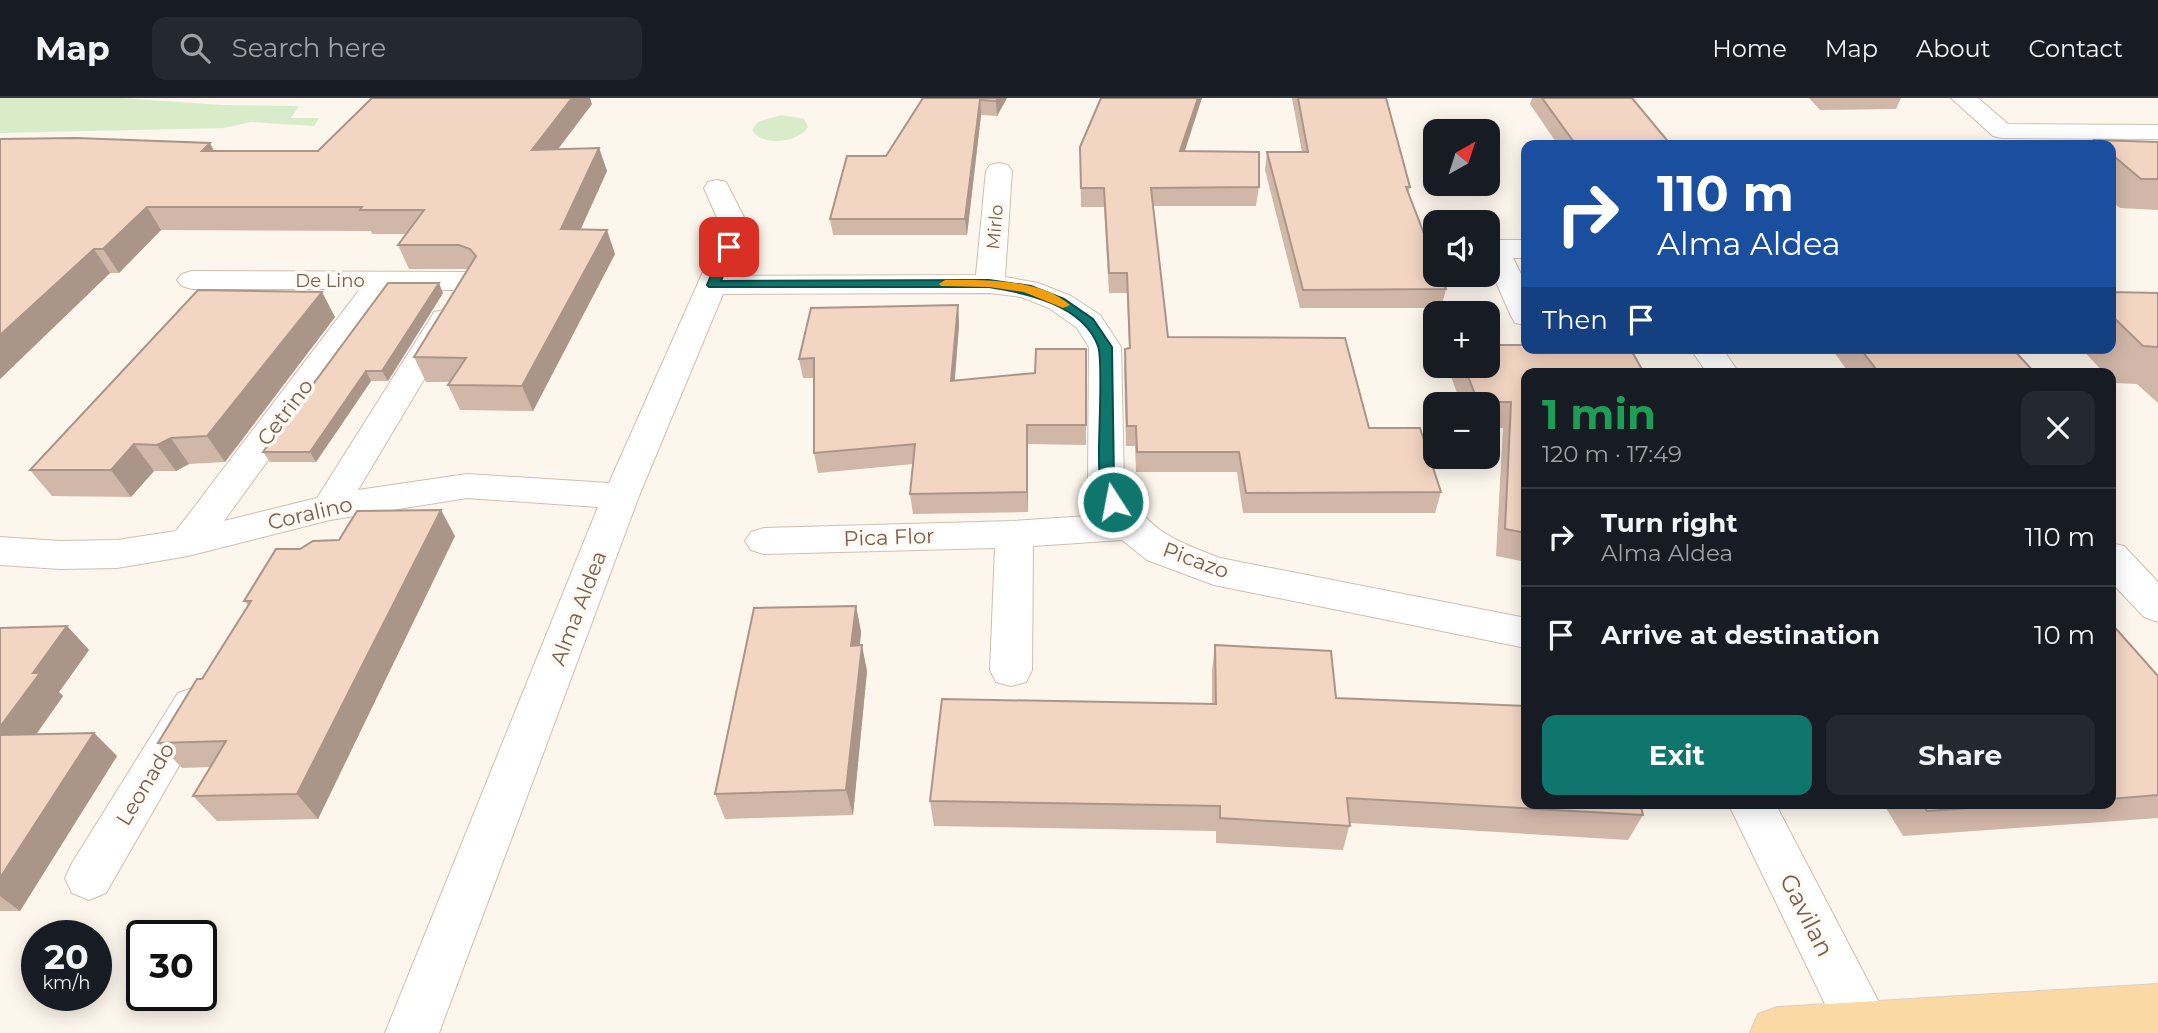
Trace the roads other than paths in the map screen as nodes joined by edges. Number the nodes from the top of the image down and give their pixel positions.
1 (1964, 98) edge
2 (2158, 132) edge
3 (999, 171) dead end
4 (717, 188) dead end
5 (1521, 249) edge
6 (192, 280) dead end
7 (382, 281) junction
8 (989, 284) junction
9 (713, 285) junction
10 (1521, 306) edge
11 (621, 496) junction
12 (320, 509) junction
13 (1130, 526) junction
14 (1014, 534) junction
15 (764, 541) dead end
16 (188, 543) junction
17 (0, 551) edge
18 (281, 559) edge
19 (2116, 562) edge
20 (2158, 607) edge
21 (1521, 633) edge
22 (1011, 670) dead end
23 (210, 677) edge
24 (1754, 809) edge
25 (89, 878) dead end
26 (2158, 1010) edge
27 (1863, 1026) junction
28 (412, 1033) edge
29 (1777, 1033) edge

1 - 2 street
3 - 8 street, Mirlo
4 - 9 street, Alma Aldea
5 - 10 street
6 - 7 street, De Lino
7 - 12 street, De Lino
7 - 16 street, Cetrino
8 - 9 street, Picazo
8 - 13 street, Picazo
9 - 11 street, Alma Aldea
11 - 12 street, Coralino
11 - 28 street, Alma Aldea
12 - 16 street, Coralino
12 - 18 street
13 - 14 street, Pica Flor
13 - 21 street, Picazo
14 - 15 street, Pica Flor
14 - 22 street
16 - 17 street, Coralino
19 - 20 street
23 - 25 street, Leonado
24 - 27 street, Gavilan
26 - 27 main road
27 - 29 main road

